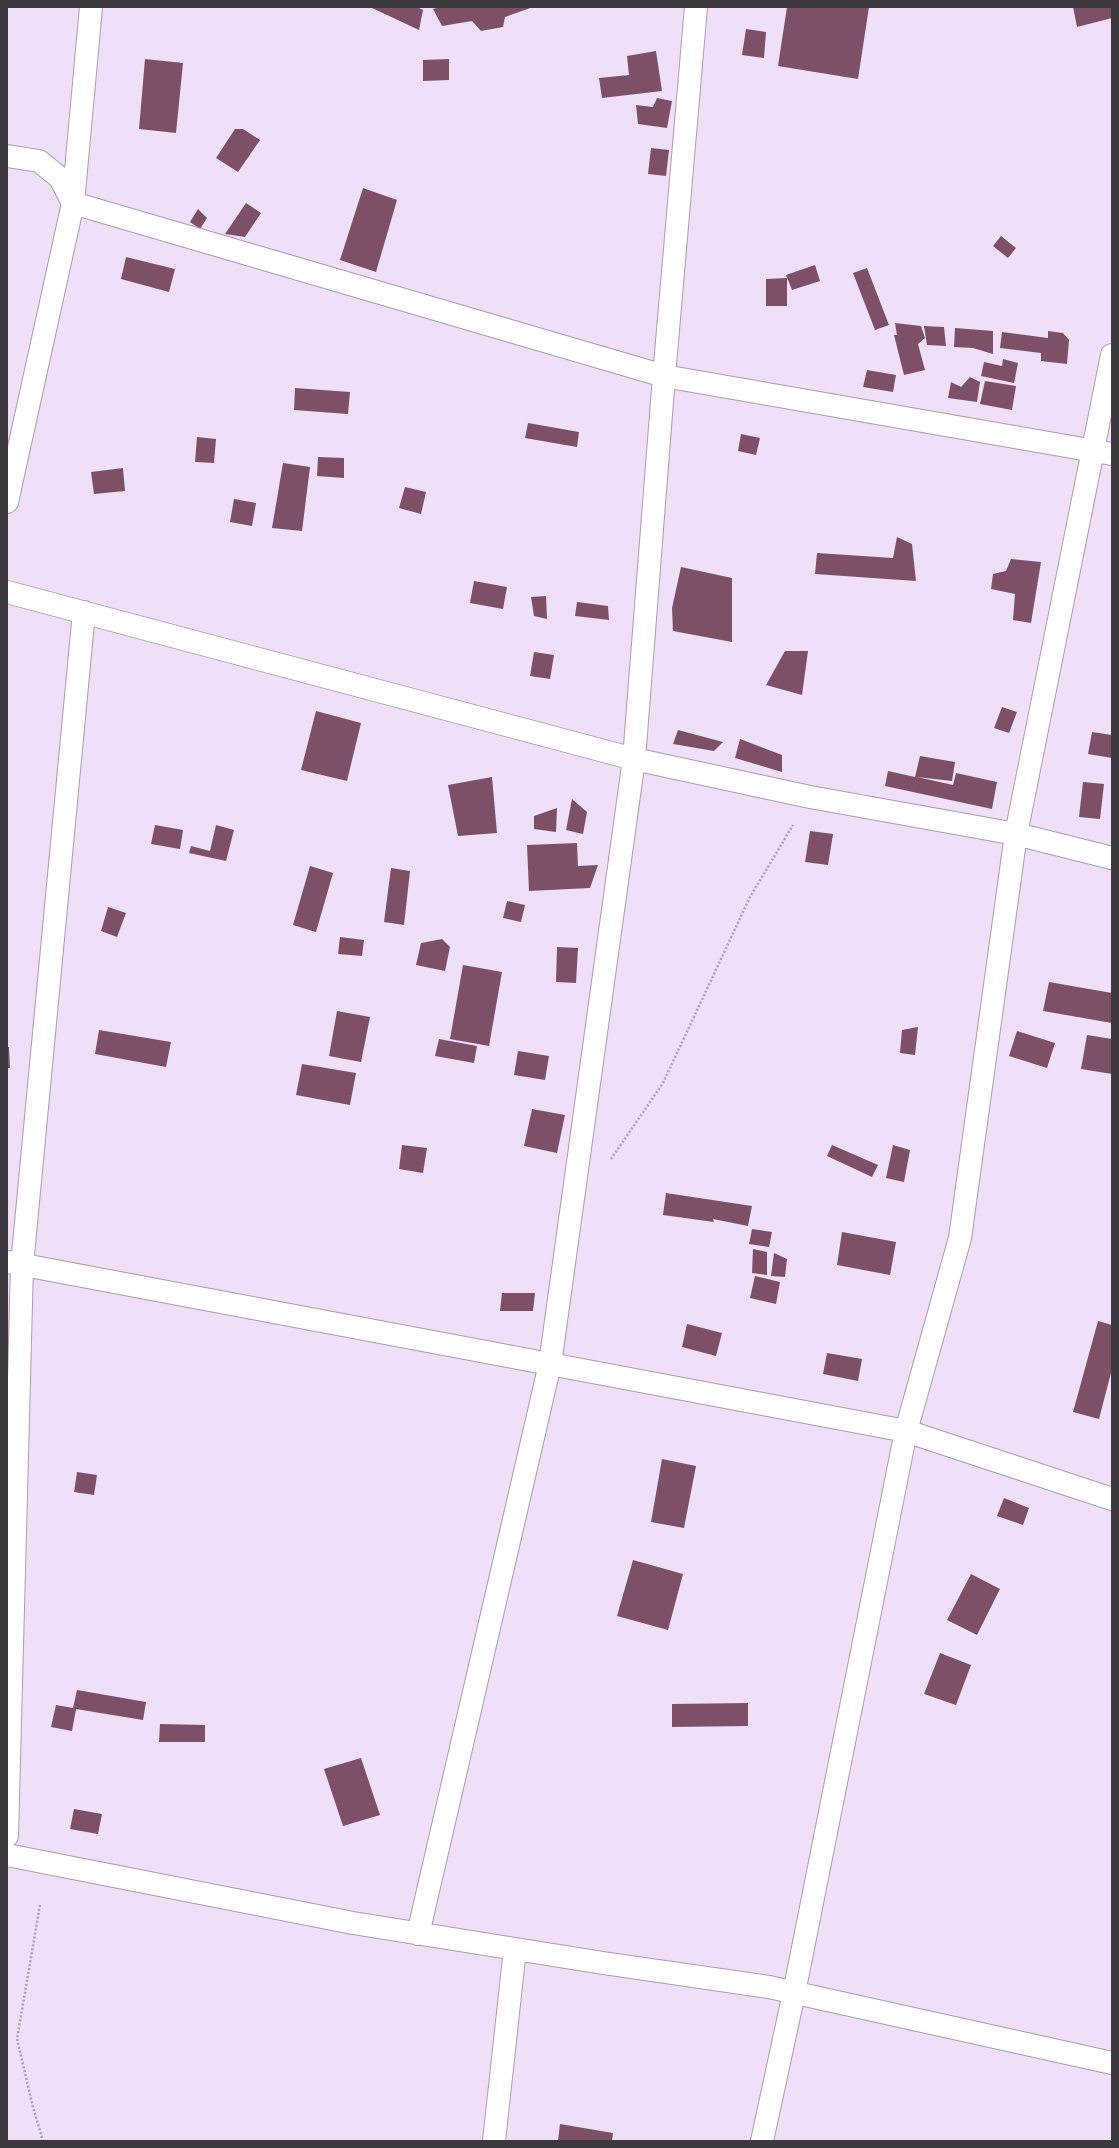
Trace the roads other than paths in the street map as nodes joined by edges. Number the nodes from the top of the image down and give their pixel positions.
1 (91, 7) edge
2 (696, 7) edge
3 (7, 156) edge
4 (73, 203) junction
5 (1112, 355) edge
6 (664, 376) junction
7 (1102, 452) edge
8 (7, 502) edge
9 (7, 592) edge
10 (84, 612) junction
11 (634, 759) junction
12 (1016, 834) junction
13 (1112, 858) edge
14 (14, 1264) edge
15 (550, 1364) junction
16 (906, 1431) junction
17 (1112, 1499) edge
18 (7, 1836) edge
19 (7, 1855) edge
20 (418, 1934) junction
21 (515, 1949) junction
22 (794, 1993) junction
23 (1112, 2063) edge
24 (494, 2141) edge
25 (762, 2141) edge

1 - 4 street
2 - 6 street
3 - 4 street
4 - 6 street
4 - 8 street
5 - 7 street
6 - 7 street
6 - 11 street
7 - 12 street
9 - 10 street
10 - 11 street
10 - 14 street
11 - 12 street
11 - 15 street
12 - 13 street
12 - 16 street
14 - 15 street
14 - 18 street
15 - 16 street
15 - 20 street
16 - 17 street
16 - 22 street
19 - 20 street
20 - 21 street
21 - 22 street
21 - 24 street
22 - 23 street
22 - 25 street

